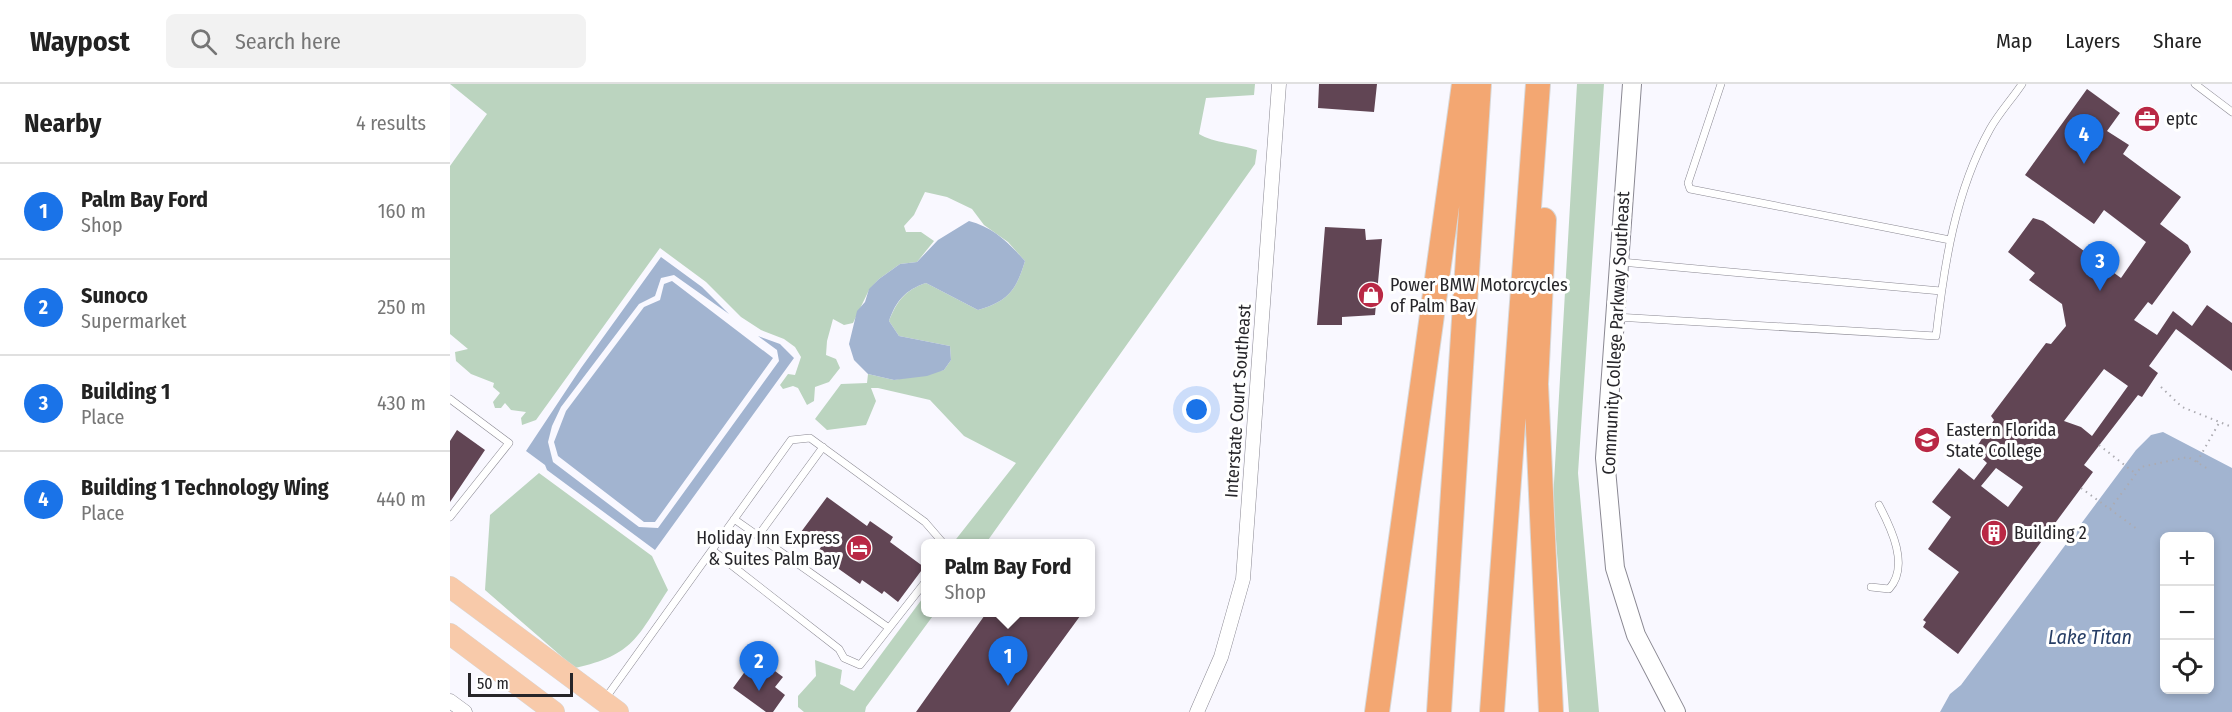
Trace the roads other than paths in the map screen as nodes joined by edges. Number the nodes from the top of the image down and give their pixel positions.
1 (1279, 84) edge
2 (1464, 84) edge
3 (1479, 84) edge
4 (1538, 84) edge
5 (1550, 84) edge
6 (1632, 84) edge
7 (1721, 84) edge
8 (2022, 84) edge
9 (2195, 84) edge
10 (2232, 112) edge
11 (1950, 240) junction
12 (1619, 262) junction
13 (1941, 291) junction
14 (1615, 317) junction
15 (450, 399) edge
16 (823, 447) junction
17 (1879, 505) dead end
18 (450, 517) edge
19 (734, 519) junction
20 (758, 536) junction
21 (940, 539) edge
22 (711, 550) junction
23 (450, 587) edge
24 (921, 587) edge
25 (1871, 588) dead end
26 (889, 628) junction
27 (450, 633) edge
28 (450, 701) edge
29 (611, 707) edge
30 (465, 712) edge
31 (554, 712) edge
32 (1197, 712) edge
33 (1377, 712) edge
34 (1439, 712) edge
35 (1492, 712) edge
36 (1551, 712) edge
37 (1676, 712) edge

1 - 32 street, Interstate Court Southeast
2 - 33 highway
3 - 34 highway
4 - 35 highway
5 - 36 highway
6 - 12 street, Community College Parkway Southeast
7 - 11 lane
8 - 11 lane
9 - 10 lane
11 - 13 lane
12 - 13 lane
12 - 14 street, Community College Parkway Southeast
13 - 14 lane
14 - 37 street, Community College Parkway Southeast
15 - 18 lane
16 - 19 lane
16 - 20 lane
16 - 21 lane
17 - 25 lane
19 - 20 lane
19 - 22 lane
20 - 26 lane
22 - 26 lane
22 - 29 lane
23 - 29 main road
24 - 26 lane
27 - 31 main road
28 - 30 street

